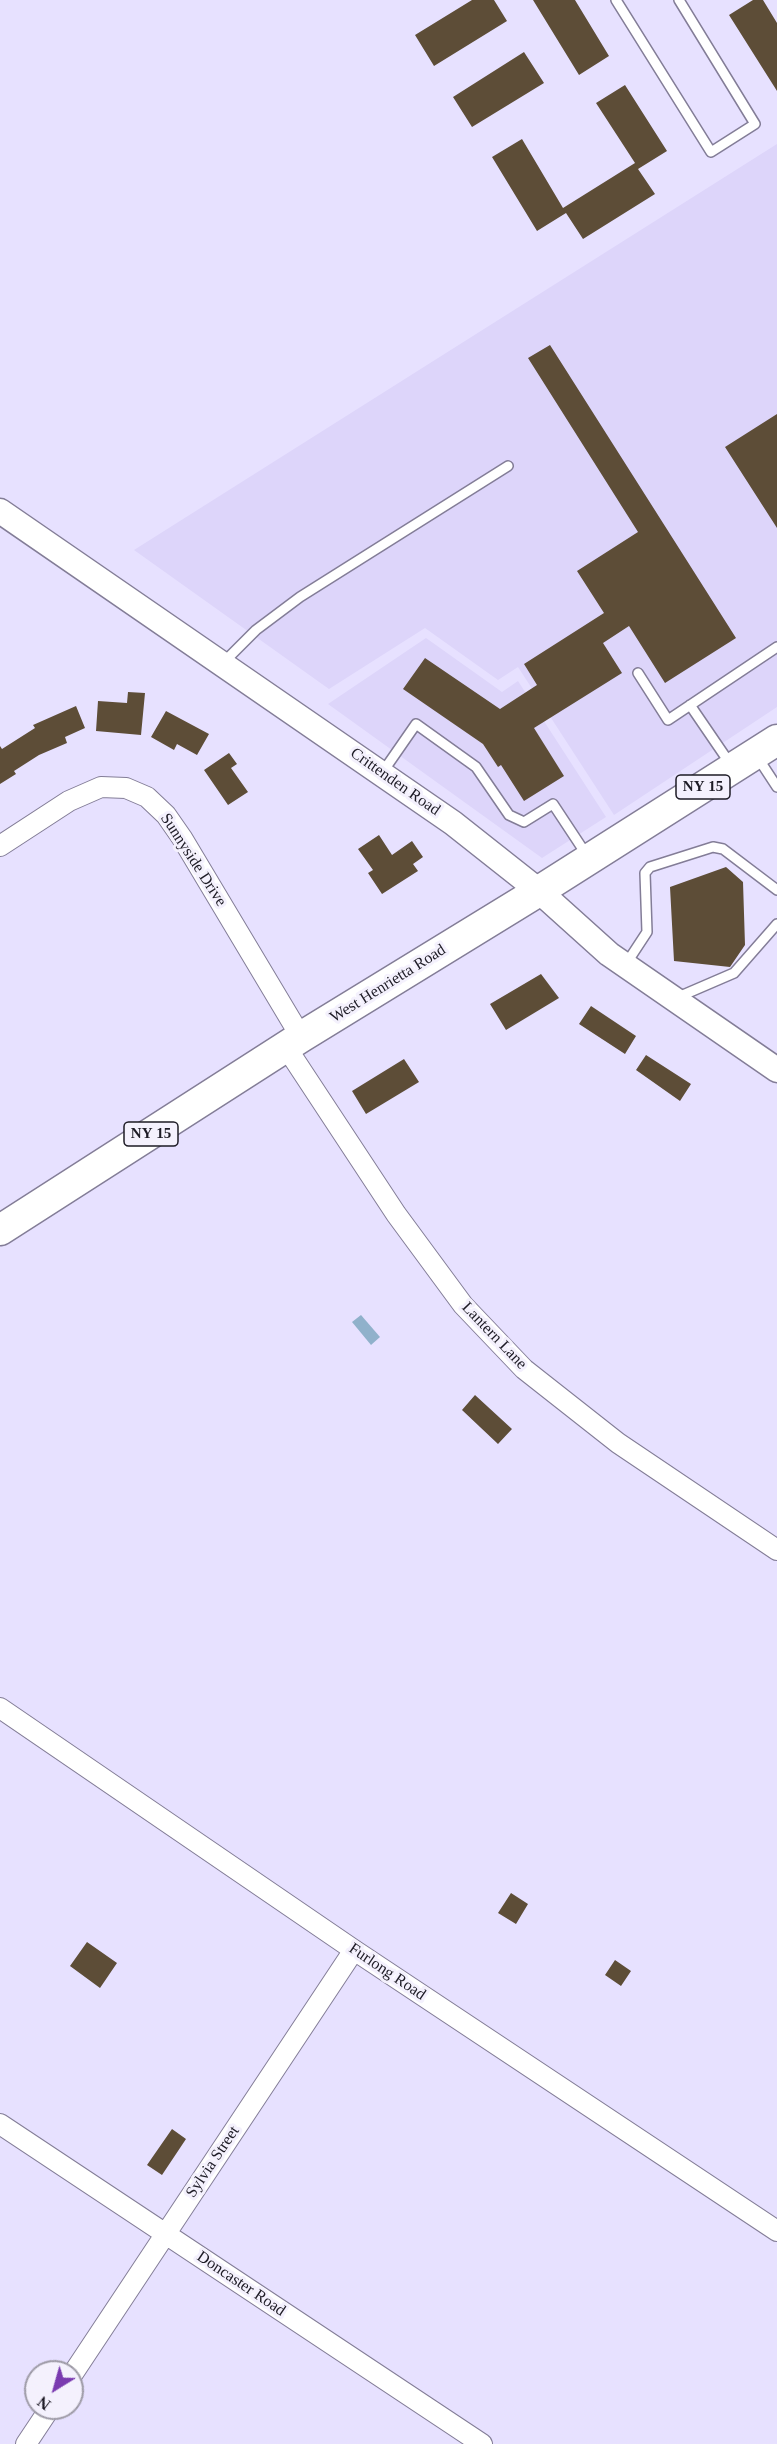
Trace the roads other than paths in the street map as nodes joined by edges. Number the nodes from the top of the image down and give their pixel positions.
1 (616, 0) edge
2 (679, 0) edge
3 (507, 466) dead end
4 (0, 511) edge
5 (777, 647) edge
6 (223, 663) junction
7 (638, 673) dead end
8 (690, 705) junction
9 (755, 754) edge
10 (382, 773) junction
11 (777, 787) edge
12 (0, 846) edge
13 (589, 859) junction
14 (777, 890) edge
15 (539, 891) junction
16 (777, 924) edge
17 (625, 965) junction
18 (673, 999) junction
19 (294, 1042) junction
20 (777, 1070) edge
21 (0, 1230) edge
22 (777, 1550) edge
23 (0, 1708) edge
24 (354, 1950) junction
25 (0, 2124) edge
26 (777, 2231) edge
27 (165, 2234) junction
28 (82, 2360) edge
29 (42, 2420) edge
30 (26, 2444) edge
31 (482, 2444) edge

1 - 2 lane
3 - 6 lane
4 - 6 street, Crittenden Road
5 - 8 lane
6 - 10 street, Crittenden Road
7 - 8 lane
8 - 9 lane
9 - 11 lane
9 - 13 main road, West Henrietta Road / NY 15
10 - 13 lane
10 - 15 street, Crittenden Road
12 - 19 street, Sunnyside Drive
13 - 15 main road, West Henrietta Road / NY 15
14 - 17 lane
15 - 17 street, Crittenden Road
15 - 19 main road, West Henrietta Road / NY 15
16 - 18 lane
17 - 18 street, Crittenden Road
18 - 20 street, Crittenden Road
19 - 21 main road, West Henrietta Road / NY 15
19 - 22 street, Lantern Lane
23 - 24 street, Furlong Road
24 - 26 street, Furlong Road
24 - 27 street, Sylvia Street
25 - 27 street, Doncaster Road
27 - 28 street, Sylvia Street
27 - 31 street, Doncaster Road
29 - 30 street

